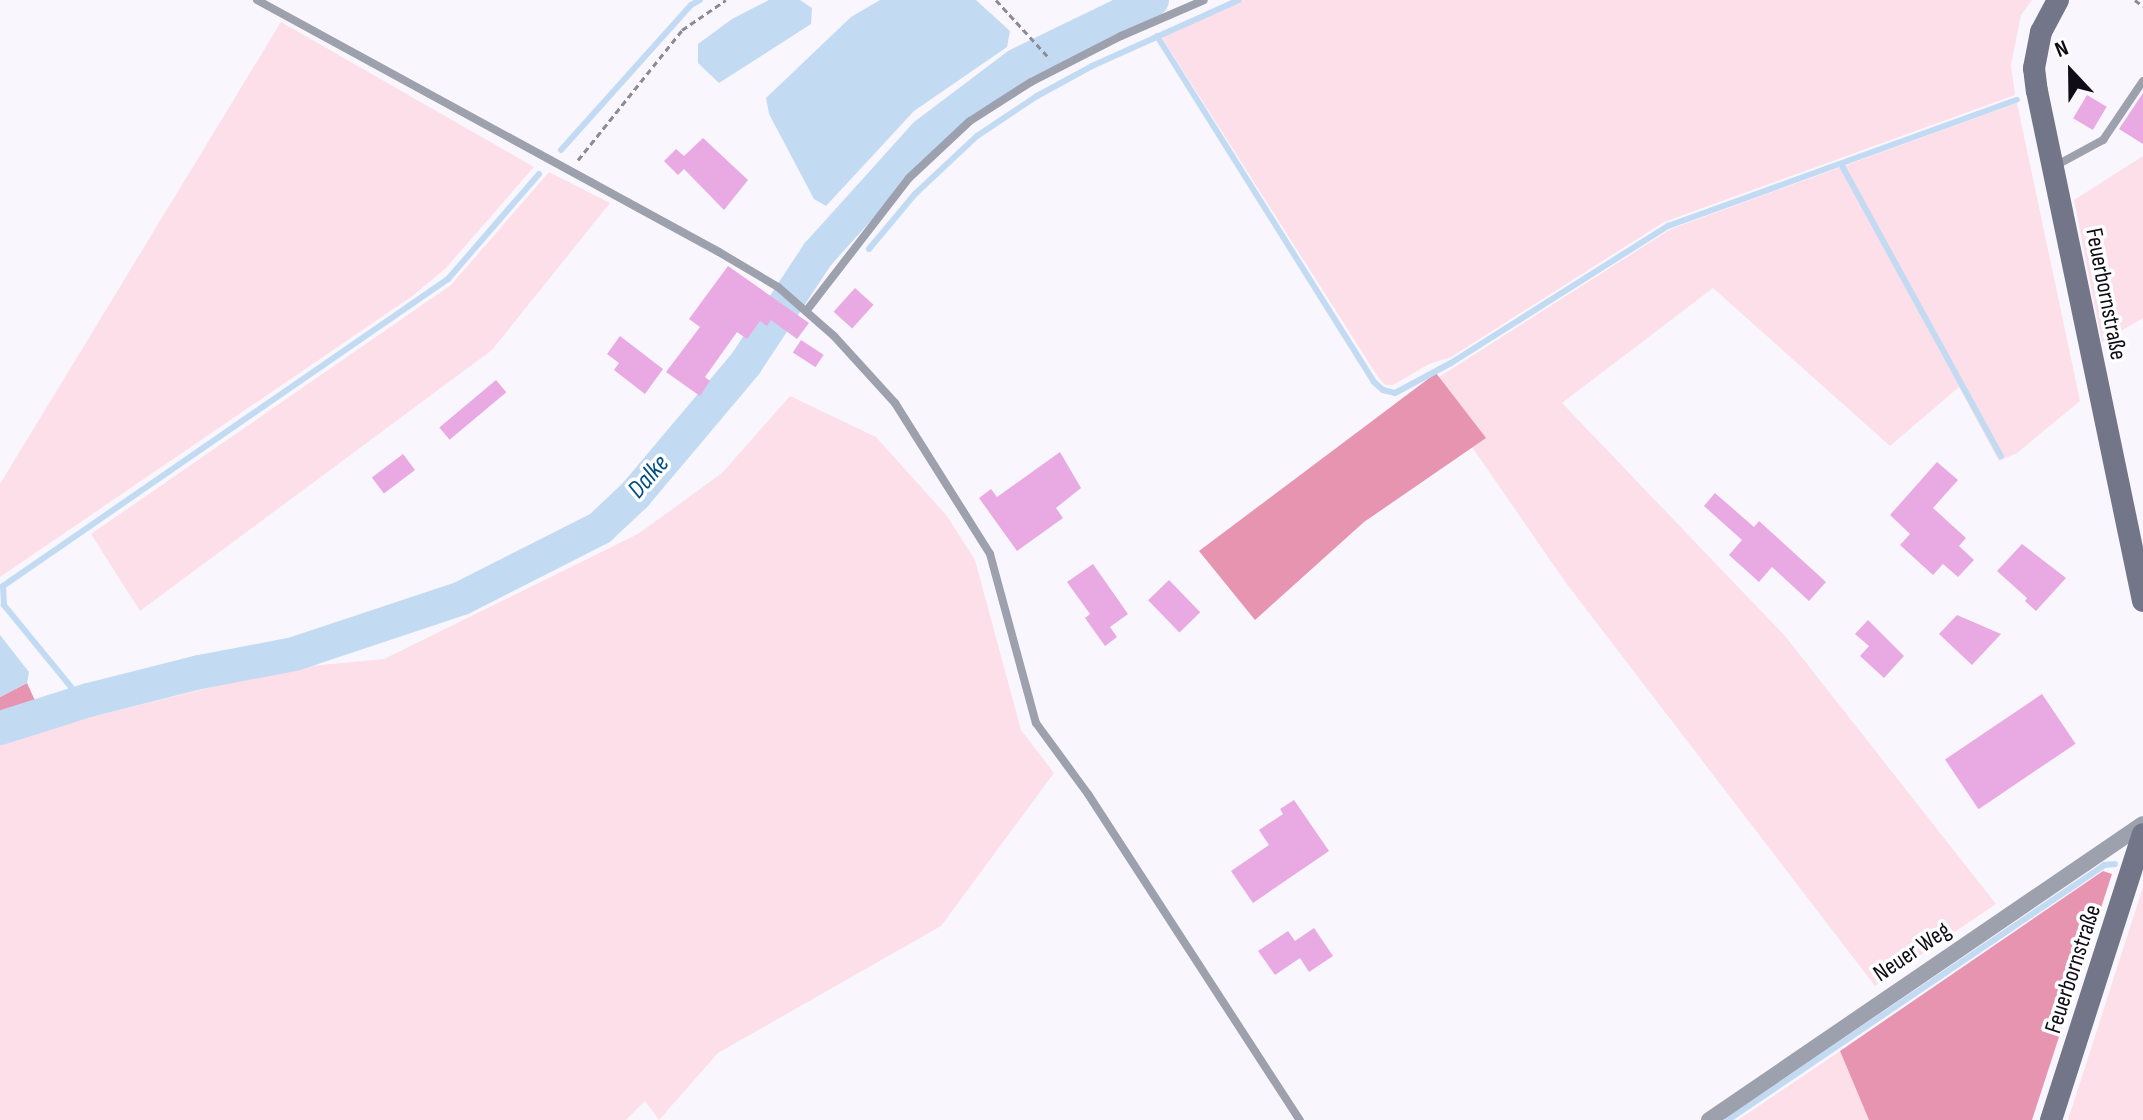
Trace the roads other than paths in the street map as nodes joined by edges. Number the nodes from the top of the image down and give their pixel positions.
1 (257, 0) edge
2 (1204, 0) edge
3 (2058, 0) edge
4 (2143, 81) edge
5 (2054, 166) junction
6 (807, 310) junction
7 (2143, 601) edge
8 (2143, 824) edge
9 (2143, 834) edge
10 (1300, 1120) edge
11 (1709, 1120) edge
12 (2051, 1120) edge

1 - 6 lane
2 - 6 lane
3 - 5 street, Feuerbornstraße
4 - 5 lane
5 - 7 street, Feuerbornstraße
6 - 10 lane
8 - 11 street, Neuer Weg
9 - 12 street, Feuerbornstraße

